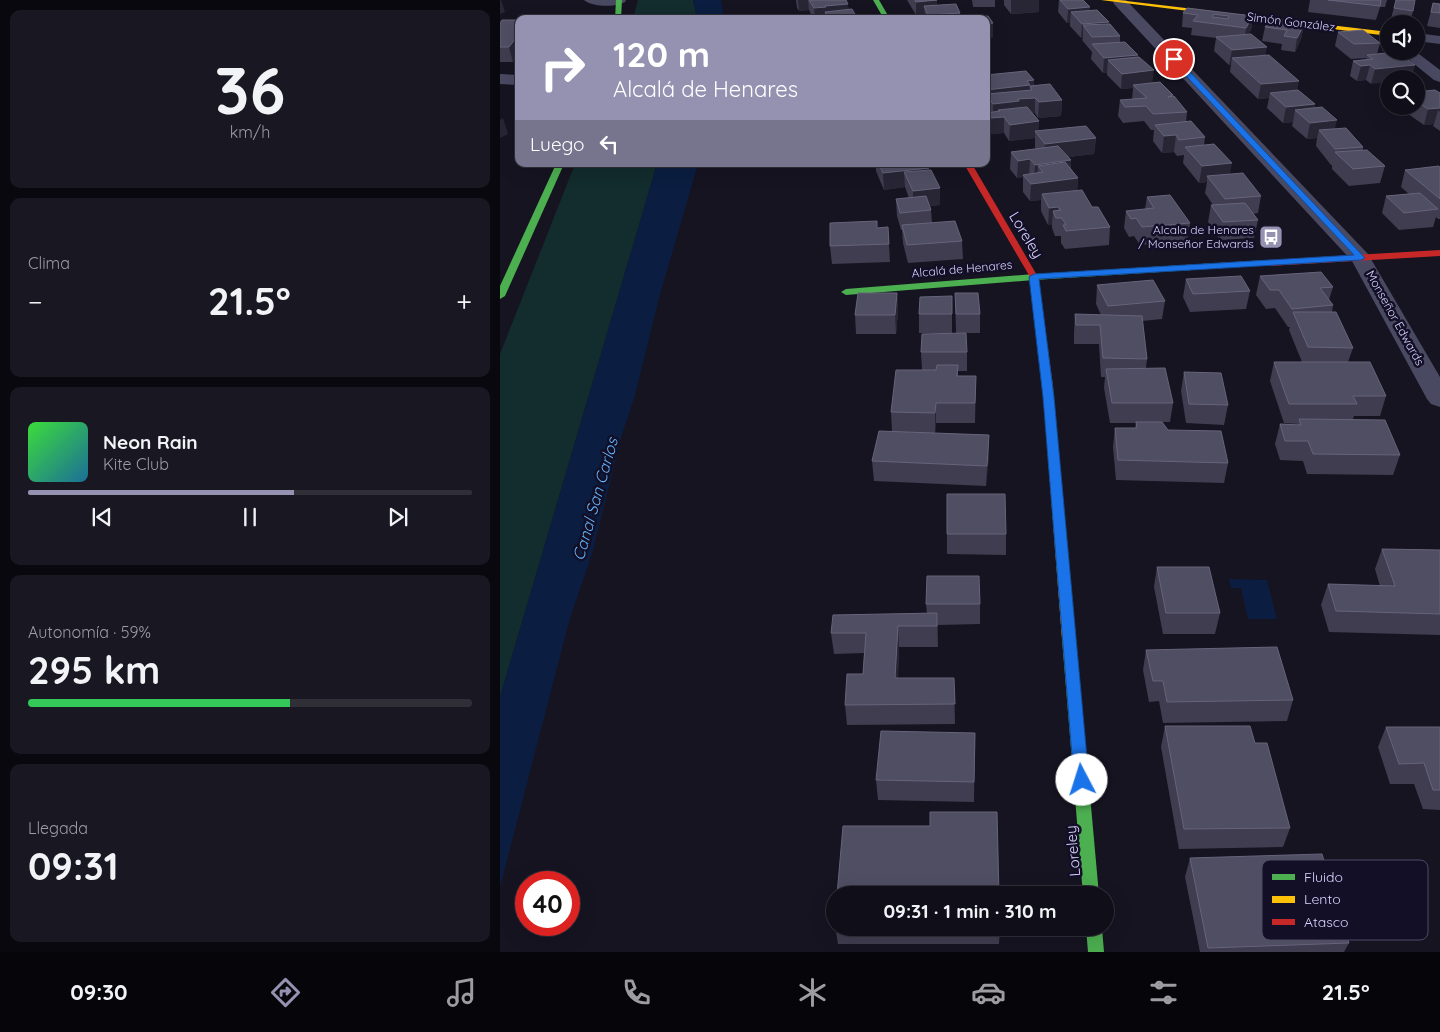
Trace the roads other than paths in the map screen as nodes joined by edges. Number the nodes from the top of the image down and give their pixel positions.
1 (591, 0) edge
2 (619, 0) edge
3 (876, 0) edge
4 (1115, 1) edge
5 (618, 15) edge
6 (885, 15) edge
7 (1380, 34) edge
8 (1425, 38) edge
9 (1440, 40) edge
10 (1417, 60) edge
11 (1440, 77) edge
12 (500, 79) edge
13 (515, 80) edge
14 (559, 167) edge
15 (970, 167) edge
16 (1440, 253) edge
17 (1361, 258) junction
18 (1034, 277) junction
19 (846, 292) dead end
20 (500, 296) edge
21 (1440, 399) edge
22 (1091, 886) edge
23 (1095, 936) edge
24 (1096, 952) edge

1 - 2 street
2 - 5 street
3 - 6 street
4 - 7 street, Simón González
4 - 17 street, Monseñor Edwards
8 - 9 street
10 - 11 street
12 - 13 street
14 - 20 street
15 - 18 street, Loreley
16 - 17 street, Alcalá de Henares
17 - 18 street, Alcalá de Henares
17 - 21 street, Monseñor Edwards
18 - 19 street, Alcalá de Henares
18 - 22 street, Loreley
23 - 24 street

